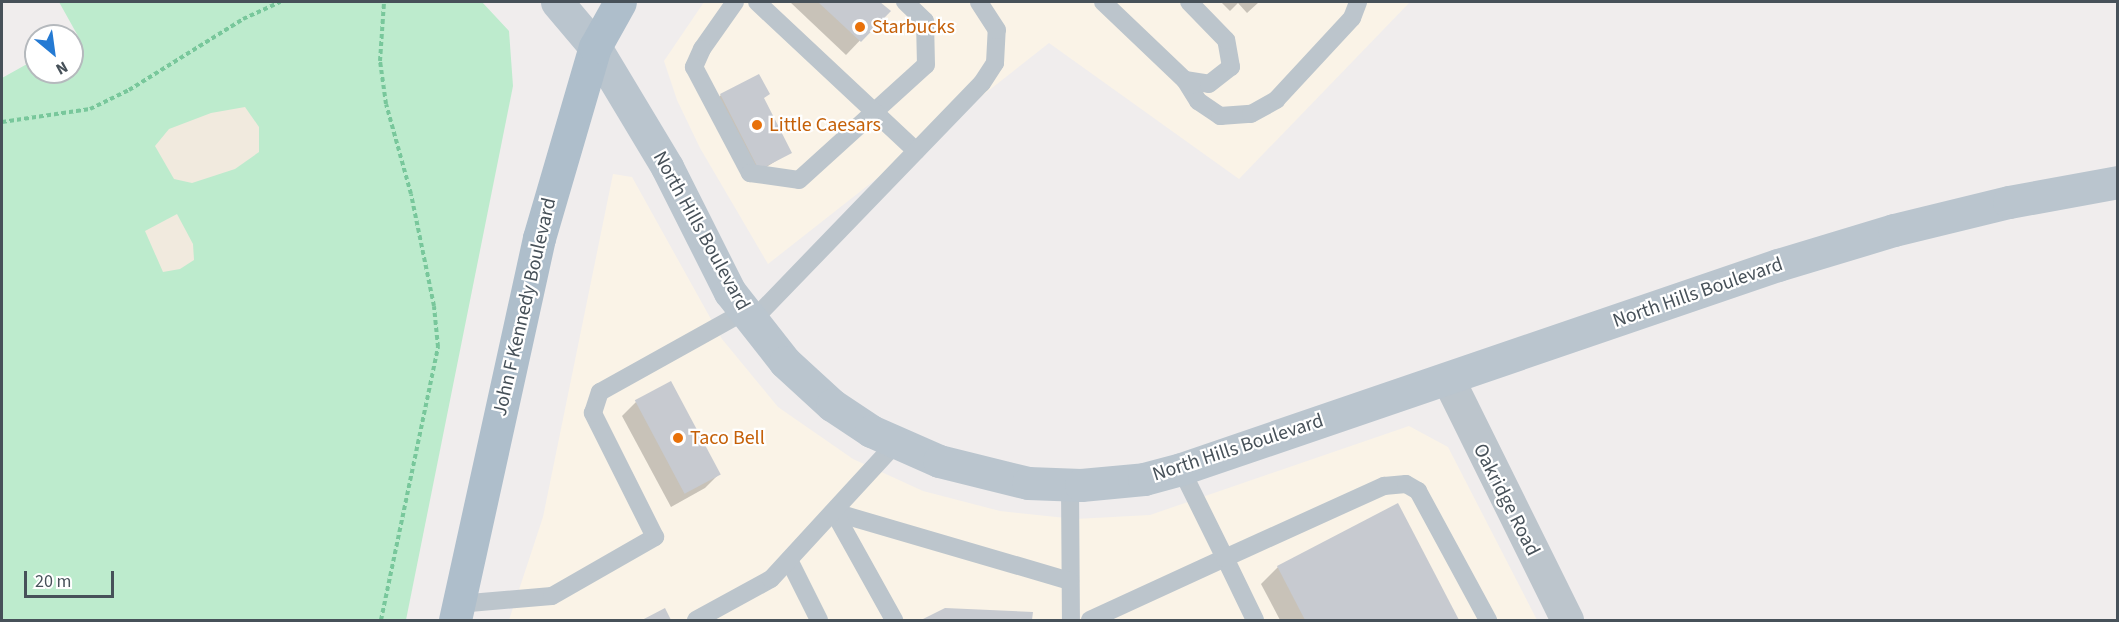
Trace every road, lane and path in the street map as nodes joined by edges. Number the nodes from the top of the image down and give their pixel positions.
1 (280, 2) edge
2 (384, 2) edge
3 (557, 2) edge
4 (620, 2) edge
5 (735, 2) edge
6 (757, 2) edge
7 (905, 2) edge
8 (979, 2) edge
9 (1104, 2) edge
10 (1189, 2) edge
11 (1358, 2) edge
12 (595, 47) junction
13 (1185, 80) junction
14 (874, 108) junction
15 (2, 122) edge
16 (916, 152) junction
17 (2118, 182) edge
18 (747, 317) junction
19 (1448, 379) junction
20 (897, 443) junction
21 (1181, 469) junction
22 (1070, 485) junction
23 (834, 512) junction
24 (1225, 558) junction
25 (789, 560) junction
26 (1070, 581) junction
27 (456, 613) edge
28 (381, 621) edge
29 (696, 621) edge
30 (819, 621) edge
31 (894, 621) edge
32 (1071, 621) edge
33 (1090, 621) edge
34 (1255, 621) edge
35 (1488, 621) edge
36 (1567, 621) edge

1 - 15 path
2 - 28 path
3 - 12 street, North Hills Boulevard
4 - 12 main road, John F Kennedy Boulevard
5 - 14 lane
6 - 14 lane
7 - 14 lane
8 - 16 lane
9 - 13 lane
10 - 13 lane
11 - 13 lane
12 - 18 street, North Hills Boulevard
12 - 27 main road, John F Kennedy Boulevard
14 - 16 lane
16 - 18 lane
17 - 19 street, North Hills Boulevard
18 - 20 street, North Hills Boulevard
18 - 27 lane
19 - 21 street, North Hills Boulevard
19 - 36 street, Oakridge Road
20 - 22 street, North Hills Boulevard
20 - 23 lane
21 - 22 street, North Hills Boulevard
21 - 24 lane
22 - 26 lane
23 - 25 lane
23 - 26 lane
23 - 31 lane
24 - 33 lane
24 - 34 lane
24 - 35 lane
25 - 29 lane
25 - 30 lane
26 - 32 lane

